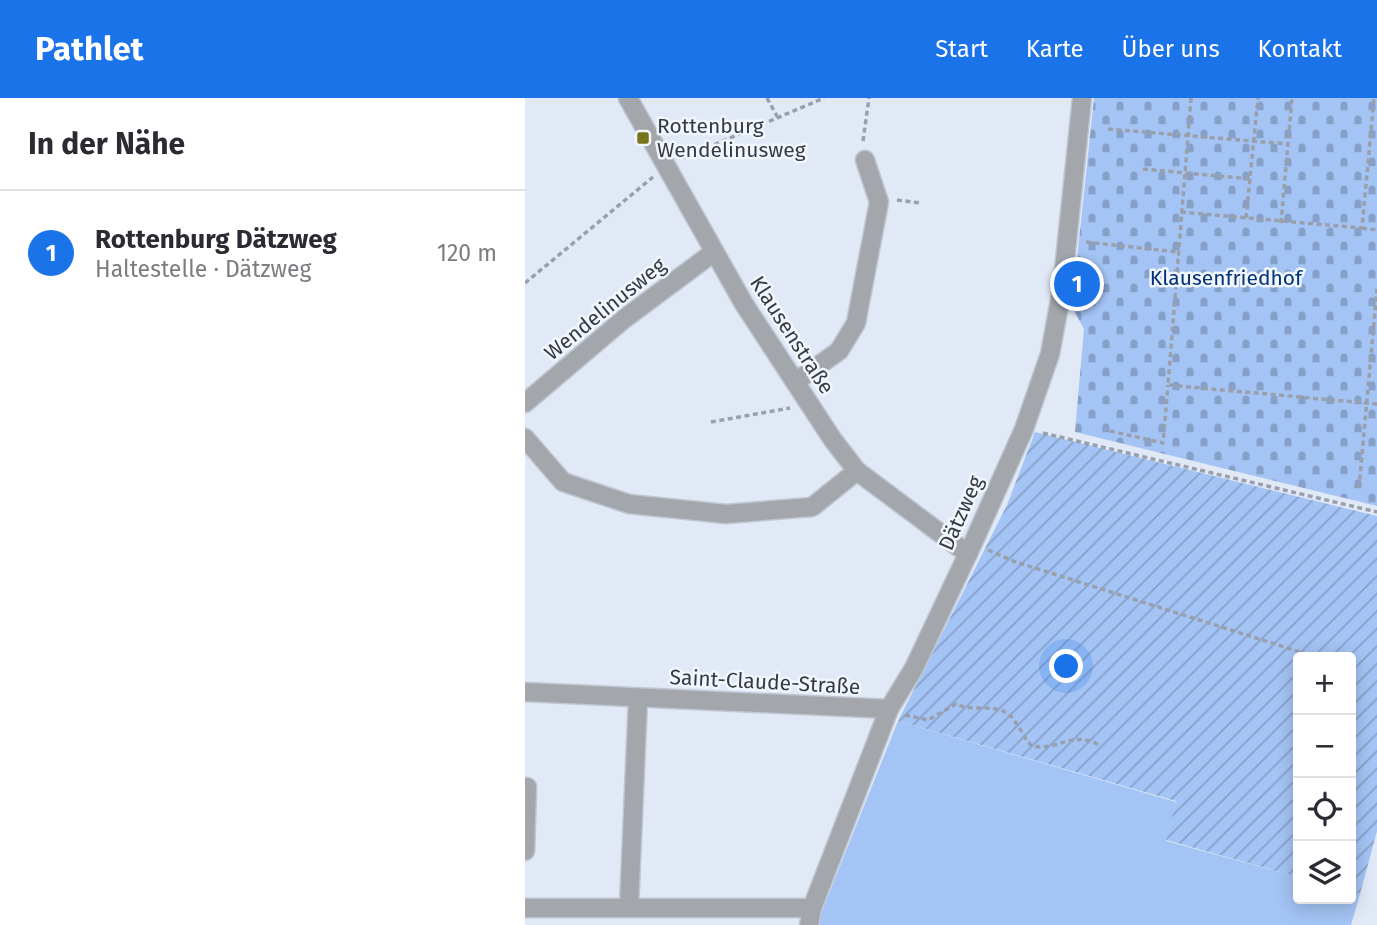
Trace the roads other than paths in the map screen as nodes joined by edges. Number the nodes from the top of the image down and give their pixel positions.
1 (628, 98) edge
2 (1082, 98) edge
3 (865, 160) road end
4 (714, 252) junction
5 (795, 382) junction
6 (525, 403) edge
7 (525, 438) edge
8 (857, 471) junction
9 (970, 548) junction
10 (525, 692) edge
11 (638, 698) junction
12 (889, 709) junction
13 (527, 787) dead end
14 (525, 851) edge
15 (629, 907) junction
16 (525, 908) edge
17 (811, 917) edge

1 - 4 street, Klausenstraße
2 - 9 street, Dätzweg
3 - 5 street
4 - 5 street, Klausenstraße
4 - 6 street, Wendelinusweg
5 - 8 street, Klausenstraße
7 - 8 street
8 - 9 street, Klausenstraße
9 - 12 street, Dätzweg
10 - 11 street, Saint-Claude-Straße
11 - 12 street, Saint-Claude-Straße
11 - 15 street
12 - 17 street, Dätzweg
13 - 14 street
15 - 16 street
15 - 17 street

